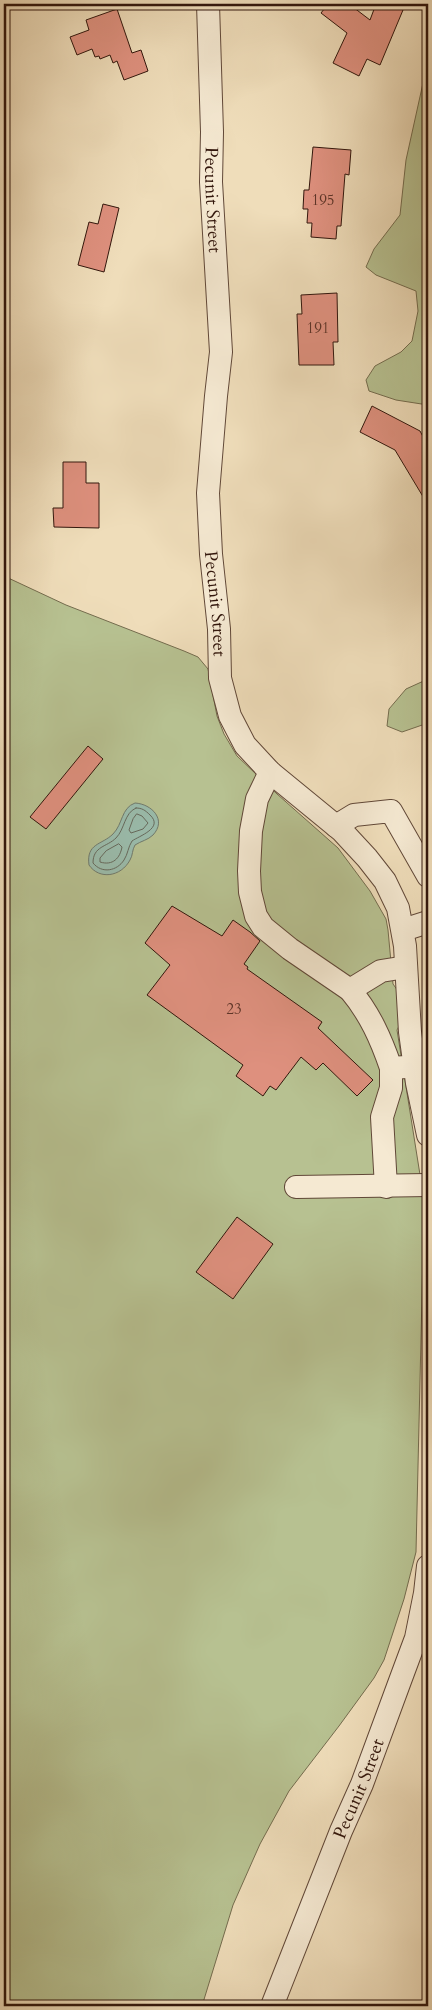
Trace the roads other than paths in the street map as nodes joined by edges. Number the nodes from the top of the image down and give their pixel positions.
1 (208, 4) edge
2 (270, 772) junction
3 (336, 826) junction
4 (428, 876) edge
5 (428, 922) edge
6 (403, 930) junction
7 (406, 966) junction
8 (350, 990) junction
9 (415, 1067) junction
10 (391, 1068) junction
11 (428, 1134) edge
12 (428, 1185) edge
13 (386, 1186) junction
14 (296, 1187) dead end
15 (428, 1566) edge
16 (272, 2006) edge

1 - 2 street, Pecunit Street
2 - 3 street, Pecunit Street
2 - 8 street
3 - 4 street
3 - 6 street, Pecunit Street
5 - 6 street
6 - 7 street, Pecunit Street
7 - 8 street
7 - 9 street, Pecunit Street
8 - 10 street
9 - 10 street
9 - 11 street, Pecunit Street
10 - 13 street
12 - 13 street
13 - 14 street
15 - 16 street, Pecunit Street

